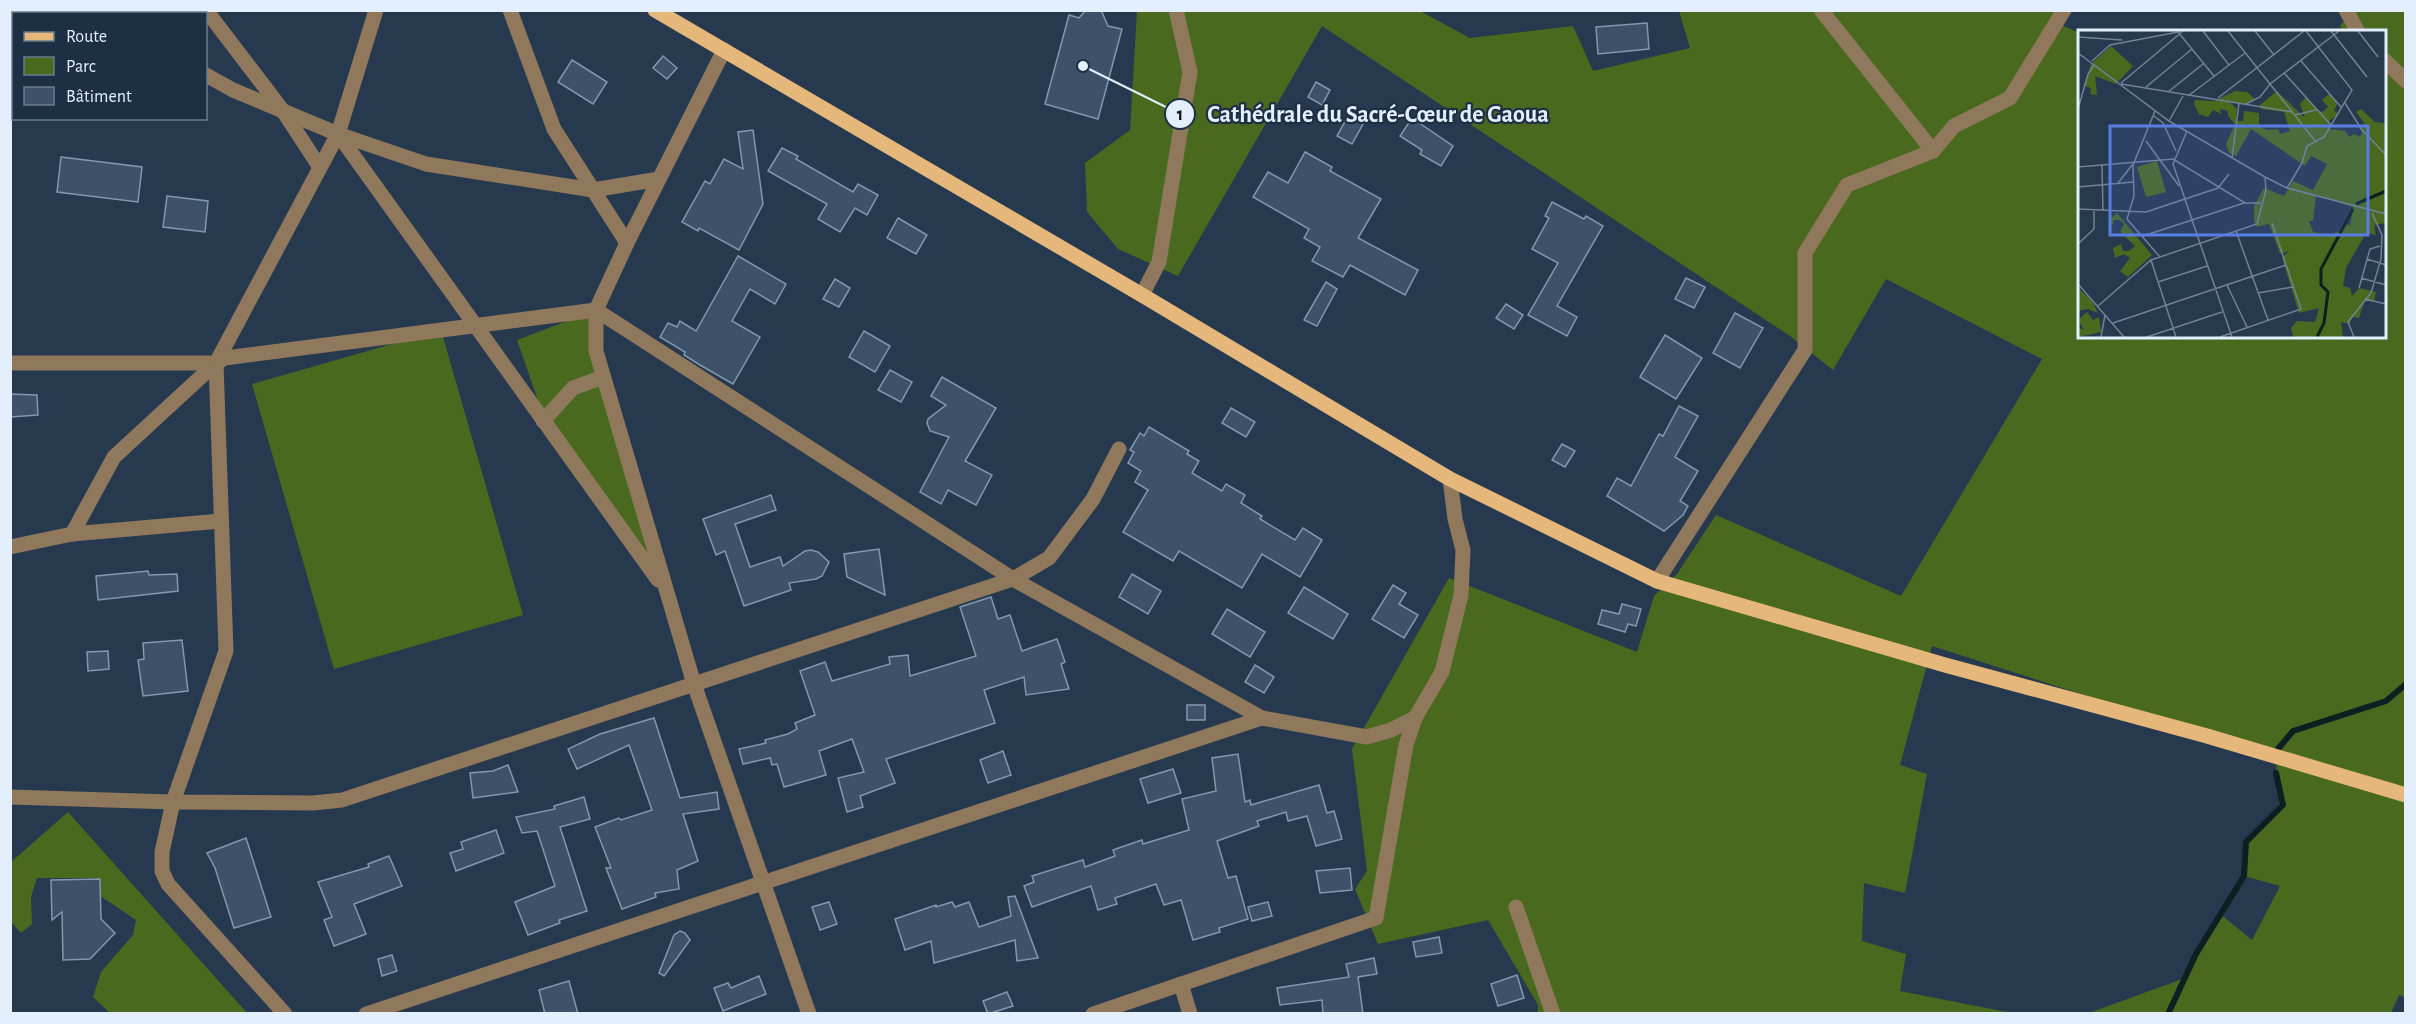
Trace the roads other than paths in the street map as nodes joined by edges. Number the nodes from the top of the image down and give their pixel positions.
1 (206, 10) edge
2 (376, 10) edge
3 (510, 10) edge
4 (655, 10) edge
5 (1176, 10) edge
6 (1821, 10) edge
7 (2064, 10) edge
8 (2346, 10) edge
9 (2357, 30) edge
10 (724, 50) junction
11 (2386, 61) edge
12 (207, 75) edge
13 (2406, 81) edge
14 (284, 111) junction
15 (338, 134) junction
16 (1933, 151) junction
17 (320, 166) junction
18 (659, 179) junction
19 (593, 190) junction
20 (627, 243) junction
21 (1142, 295) junction
22 (596, 310) junction
23 (474, 325) junction
24 (10, 363) edge
25 (216, 363) junction
26 (603, 377) junction
27 (543, 421) junction
28 (1119, 449) dead end
29 (1450, 479) junction
30 (221, 521) junction
31 (72, 534) junction
32 (10, 547) edge
33 (1013, 579) junction
34 (1657, 581) junction
35 (665, 590) junction
36 (694, 684) junction
37 (1263, 718) junction
38 (1415, 718) junction
39 (2406, 795) edge
40 (10, 797) edge
41 (173, 802) junction
42 (764, 883) junction
43 (1516, 907) dead end
44 (1181, 984) junction
45 (285, 1014) edge
46 (366, 1014) edge
47 (809, 1014) edge
48 (1093, 1014) edge
49 (1190, 1014) edge
50 (1553, 1014) edge

1 - 14 street
2 - 15 street
3 - 19 street
4 - 10 main road
5 - 21 street
6 - 16 street
7 - 16 street
8 - 9 street
10 - 18 street
10 - 21 main road
11 - 13 street
12 - 14 street
14 - 15 street
14 - 17 street
15 - 17 street
15 - 19 street
15 - 23 street
16 - 34 street
17 - 25 street
18 - 19 street
18 - 20 street
19 - 20 street
20 - 22 street
21 - 29 main road
22 - 23 street
22 - 26 street
22 - 33 street
23 - 25 street
23 - 27 street
24 - 25 street
25 - 30 street
25 - 31 street
26 - 27 street
26 - 35 street
27 - 35 street
28 - 33 street
29 - 34 main road
29 - 38 street
30 - 31 street
30 - 41 street
31 - 32 street
33 - 36 street
33 - 37 street
34 - 39 main road
35 - 36 street
36 - 41 street
36 - 42 street
37 - 38 street
37 - 42 street
38 - 44 street
40 - 41 street
41 - 45 street
42 - 46 street
42 - 47 street
43 - 50 street
44 - 48 street
44 - 49 street

